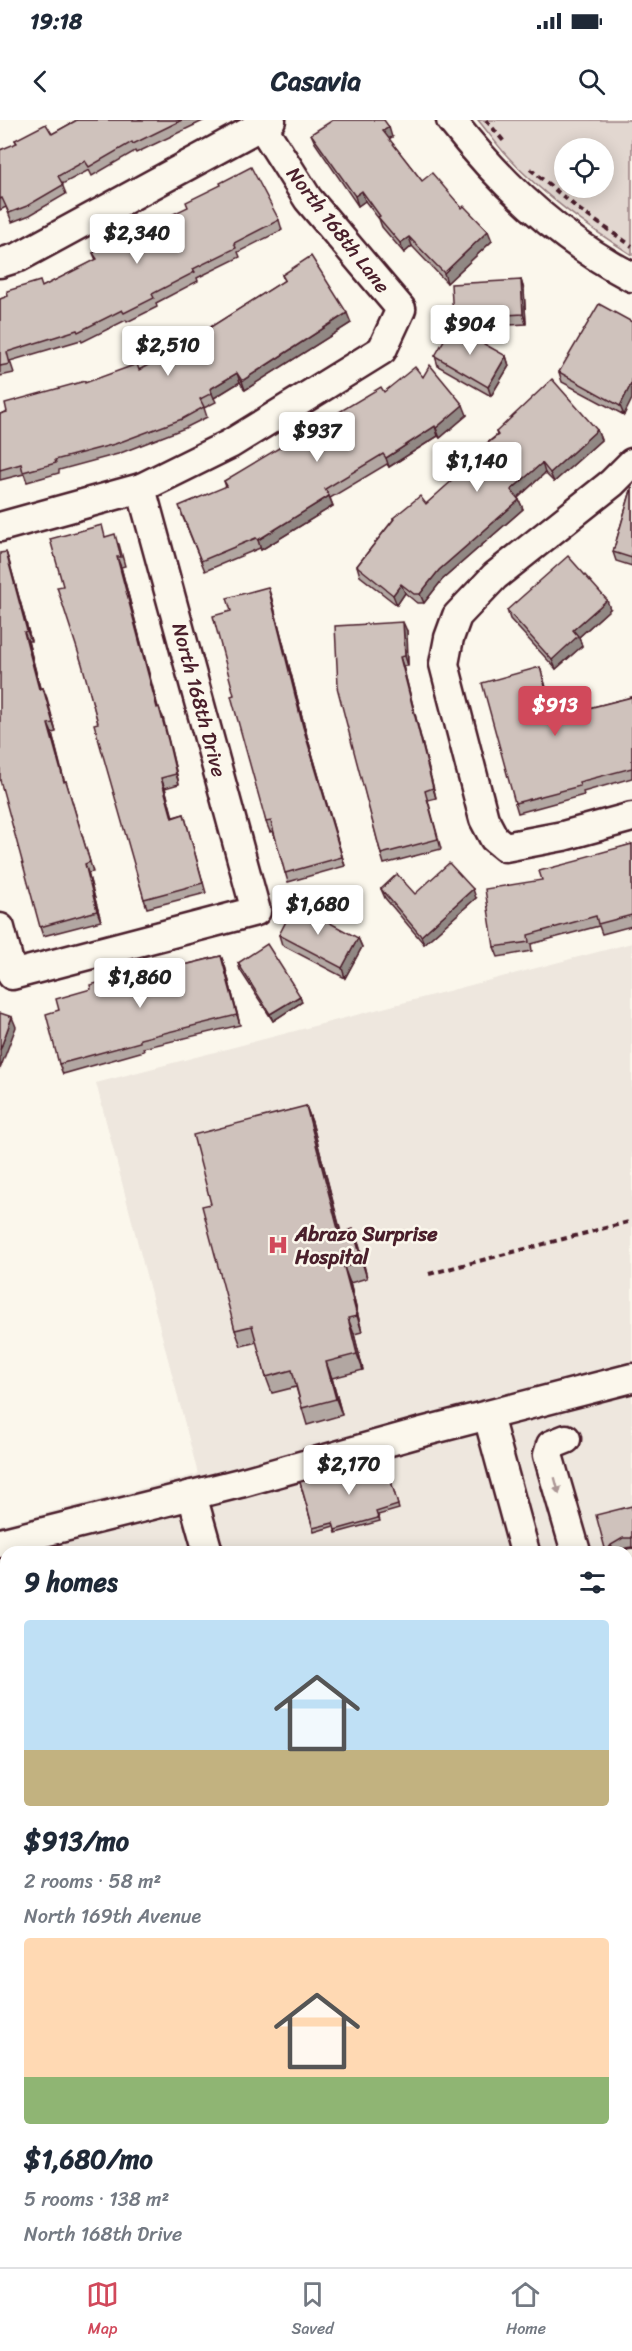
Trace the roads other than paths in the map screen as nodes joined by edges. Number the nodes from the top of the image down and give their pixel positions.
1 (451, 120) edge
2 (263, 122) edge
3 (0, 263) edge
4 (632, 277) edge
5 (632, 463) edge
6 (141, 488) junction
7 (0, 527) edge
8 (632, 817) edge
9 (0, 928) edge
10 (632, 1378) edge
11 (488, 1416) junction
12 (566, 1439) dead end
13 (192, 1495) junction
14 (0, 1543) edge
15 (206, 1546) edge
16 (523, 1546) edge
17 (574, 1546) edge

1 - 4 street
2 - 3 street
2 - 6 street, North 168th Lane
5 - 8 street
6 - 7 street
6 - 9 street, North 168th Drive
10 - 11 street
11 - 13 street
11 - 16 street
12 -> 17 street
13 - 14 street
13 - 15 street

